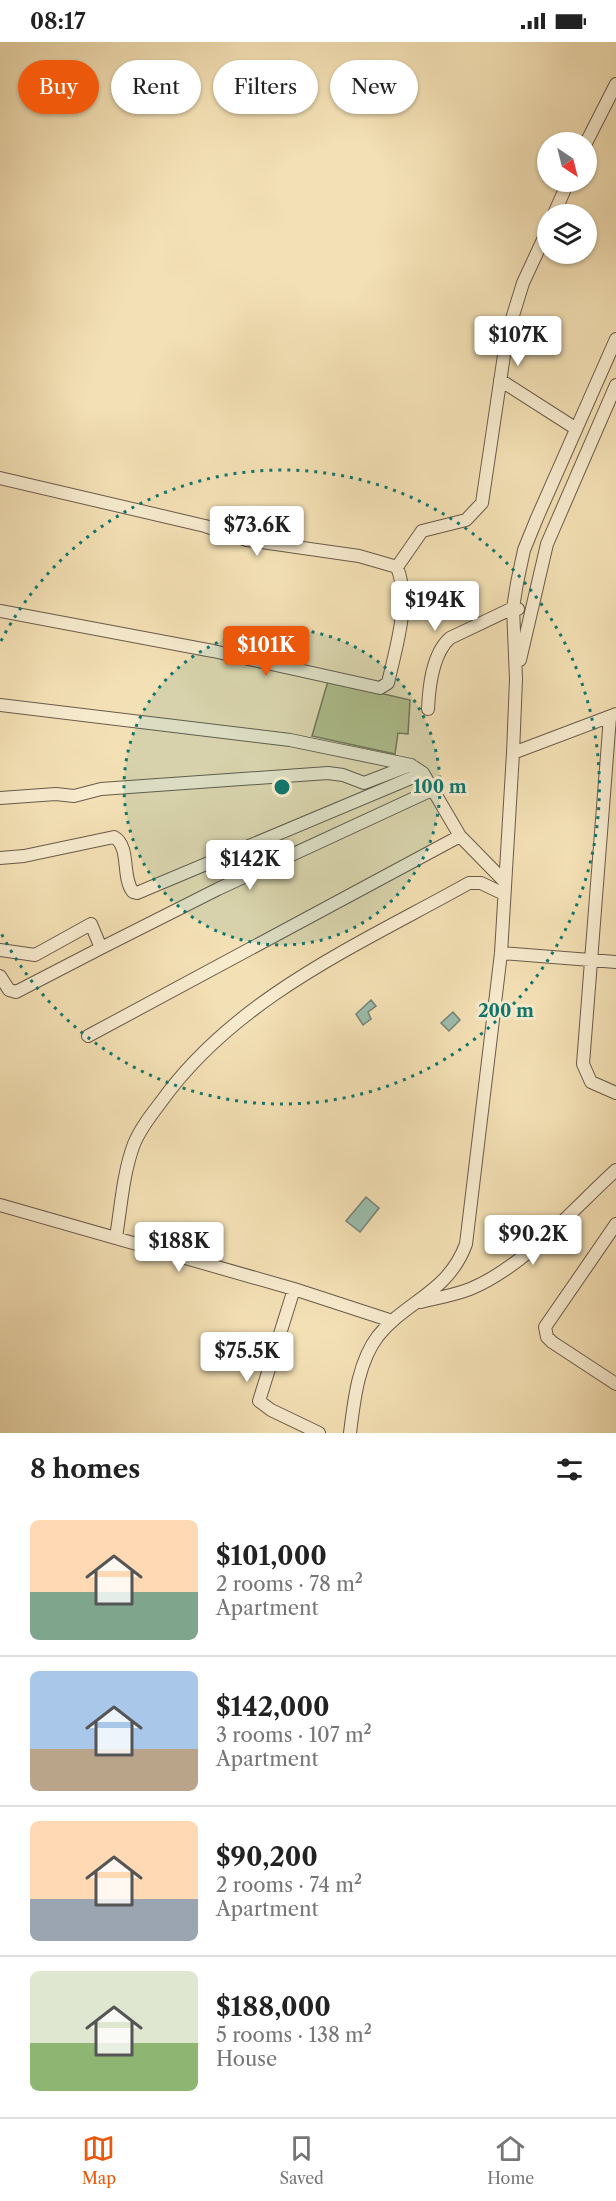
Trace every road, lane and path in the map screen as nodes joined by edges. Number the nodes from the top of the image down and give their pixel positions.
1 (616, 84) edge
2 (592, 132) edge
3 (537, 255) edge
4 (616, 339) edge
5 (501, 380) junction
6 (616, 385) edge
7 (575, 428) junction
8 (559, 466) junction
9 (578, 473) junction
10 (0, 478) edge
11 (397, 567) junction
12 (513, 608) junction
13 (531, 610) junction
14 (0, 611) edge
15 (516, 679) junction
16 (0, 705) edge
17 (428, 709) dead end
18 (613, 716) edge
19 (513, 753) junction
20 (411, 765) junction
21 (423, 772) junction
22 (434, 789) junction
23 (0, 798) edge
24 (460, 836) junction
25 (0, 858) edge
26 (505, 888) junction
27 (101, 948) junction
28 (0, 950) edge
29 (501, 953) junction
30 (590, 959) junction
31 (616, 962) edge
32 (0, 976) edge
33 (88, 1035) dead end
34 (616, 1093) edge
35 (616, 1170) edge
36 (0, 1205) edge
37 (616, 1224) edge
38 (116, 1238) junction
39 (294, 1289) junction
40 (417, 1303) junction
41 (392, 1321) junction
42 (616, 1384) edge
43 (319, 1433) edge
44 (350, 1433) edge

1 - 2 street
3 - 5 street
4 - 7 street
5 - 7 street
5 - 11 street
6 - 9 street
7 - 8 street
8 - 9 street
8 - 12 street
9 - 13 street
10 - 11 street
11 - 14 street
12 - 13 street
12 - 15 street
12 - 17 street
13 - 15 street
15 - 19 street
16 - 20 street
18 - 19 street
18 - 30 street
19 - 26 street
20 - 21 street
20 - 23 street
21 - 22 street
21 - 25 street
22 - 24 street
22 - 27 street
24 - 26 street
24 - 33 street
26 - 29 street
26 - 38 street
27 - 28 street
27 - 32 street
29 - 30 street
29 - 40 street
30 - 31 street
30 - 34 street
35 - 40 street
36 - 38 street
37 - 42 street
38 - 39 street
39 - 41 street
39 - 43 street
40 - 41 street
41 - 44 street

